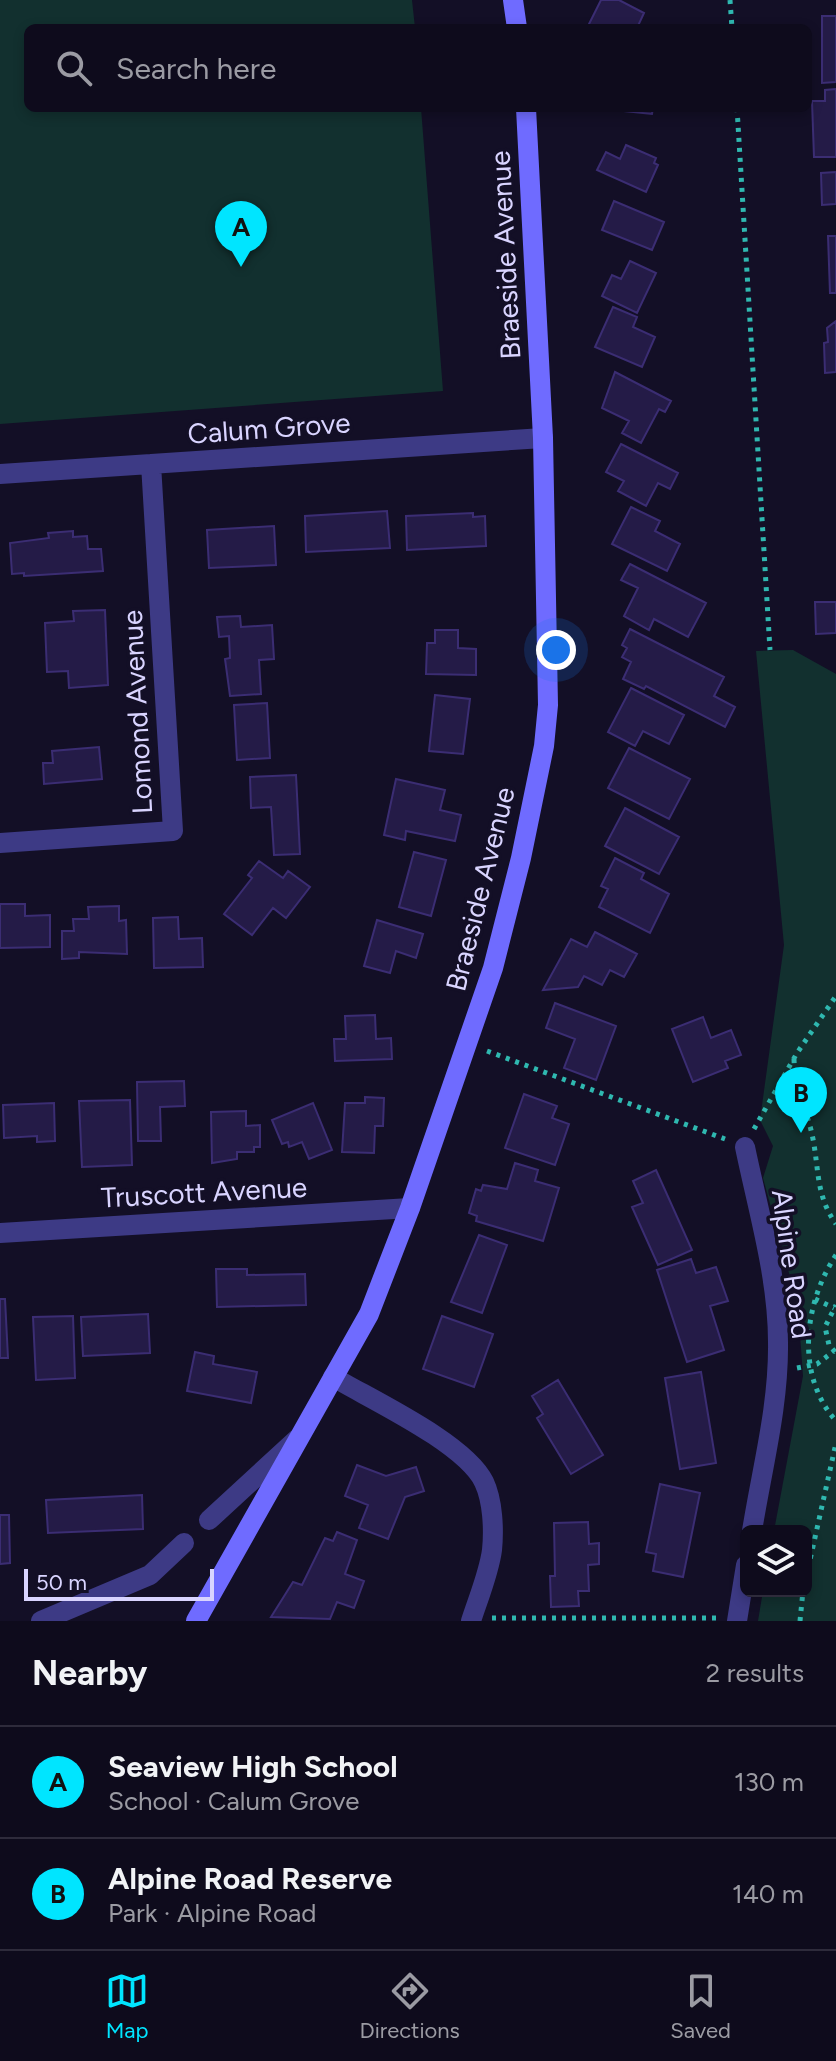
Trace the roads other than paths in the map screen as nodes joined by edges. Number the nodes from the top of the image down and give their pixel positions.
1 (513, 0) edge
2 (516, 24) edge
3 (526, 112) edge
4 (543, 438) junction
5 (151, 464) junction
6 (0, 474) edge
7 (0, 843) edge
8 (745, 1147) road end
9 (410, 1208) junction
10 (0, 1233) edge
11 (333, 1377) junction
12 (300, 1436) junction
13 (209, 1520) dead end
14 (753, 1525) edge
15 (184, 1543) dead end
16 (741, 1597) edge
17 (737, 1619) edge
18 (471, 1620) edge
19 (41, 1621) edge
20 (196, 1621) edge

1 - 2 street
3 - 4 street, Braeside Avenue
4 - 5 street, Calum Grove
4 - 9 street, Braeside Avenue
5 - 6 street, Calum Grove
5 - 7 street, Lomond Avenue
8 - 14 street, Alpine Road
9 - 10 street, Truscott Avenue
9 - 11 street, Braeside Avenue
11 - 12 street, Braeside Avenue
11 - 18 street
12 - 13 street
12 - 20 street, Braeside Avenue
15 - 19 street
16 - 17 street

